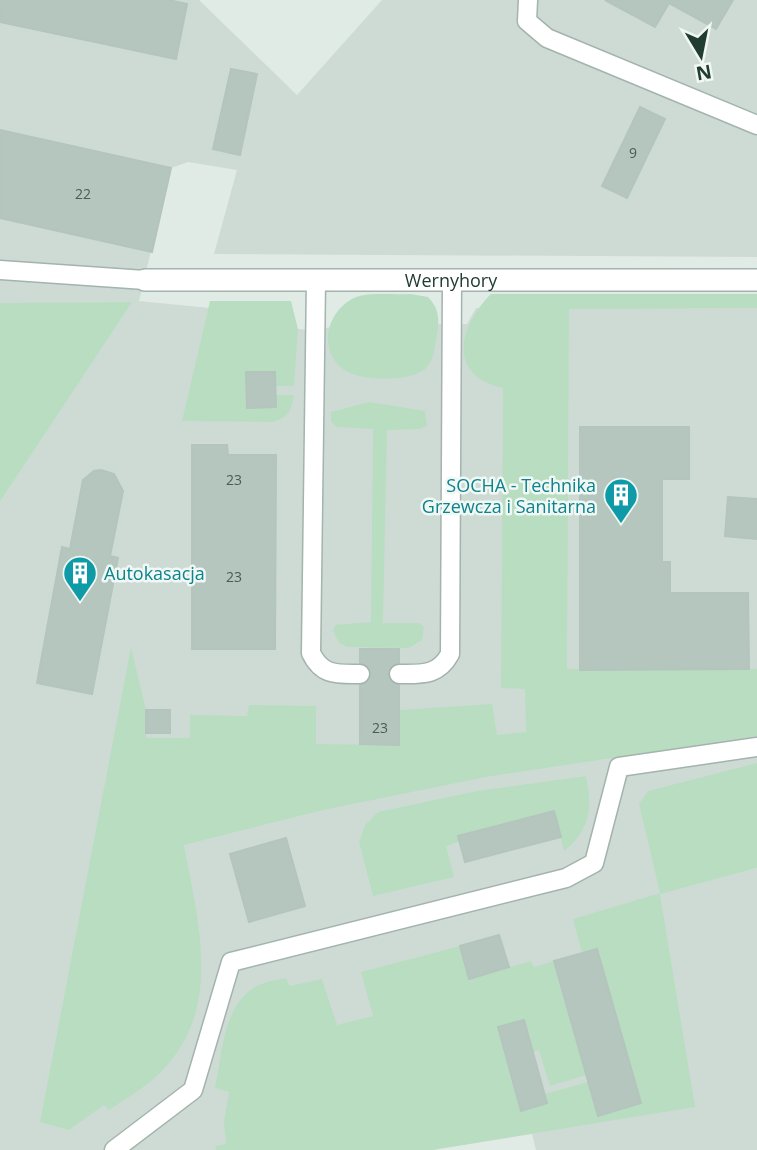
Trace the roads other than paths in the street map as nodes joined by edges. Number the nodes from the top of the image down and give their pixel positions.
1 (528, 0) edge
2 (757, 125) edge
3 (0, 271) edge
4 (145, 280) joint
5 (316, 280) junction
6 (452, 280) junction
7 (757, 281) edge
8 (360, 674) dead end
9 (399, 674) dead end
10 (757, 747) edge
11 (114, 1150) edge

1 - 2 lane
3 - 4 lane
4 - 5 street, Wernyhory
5 - 6 street, Wernyhory
5 - 8 lane
6 - 7 street, Wernyhory
6 - 9 lane
10 - 11 lane

